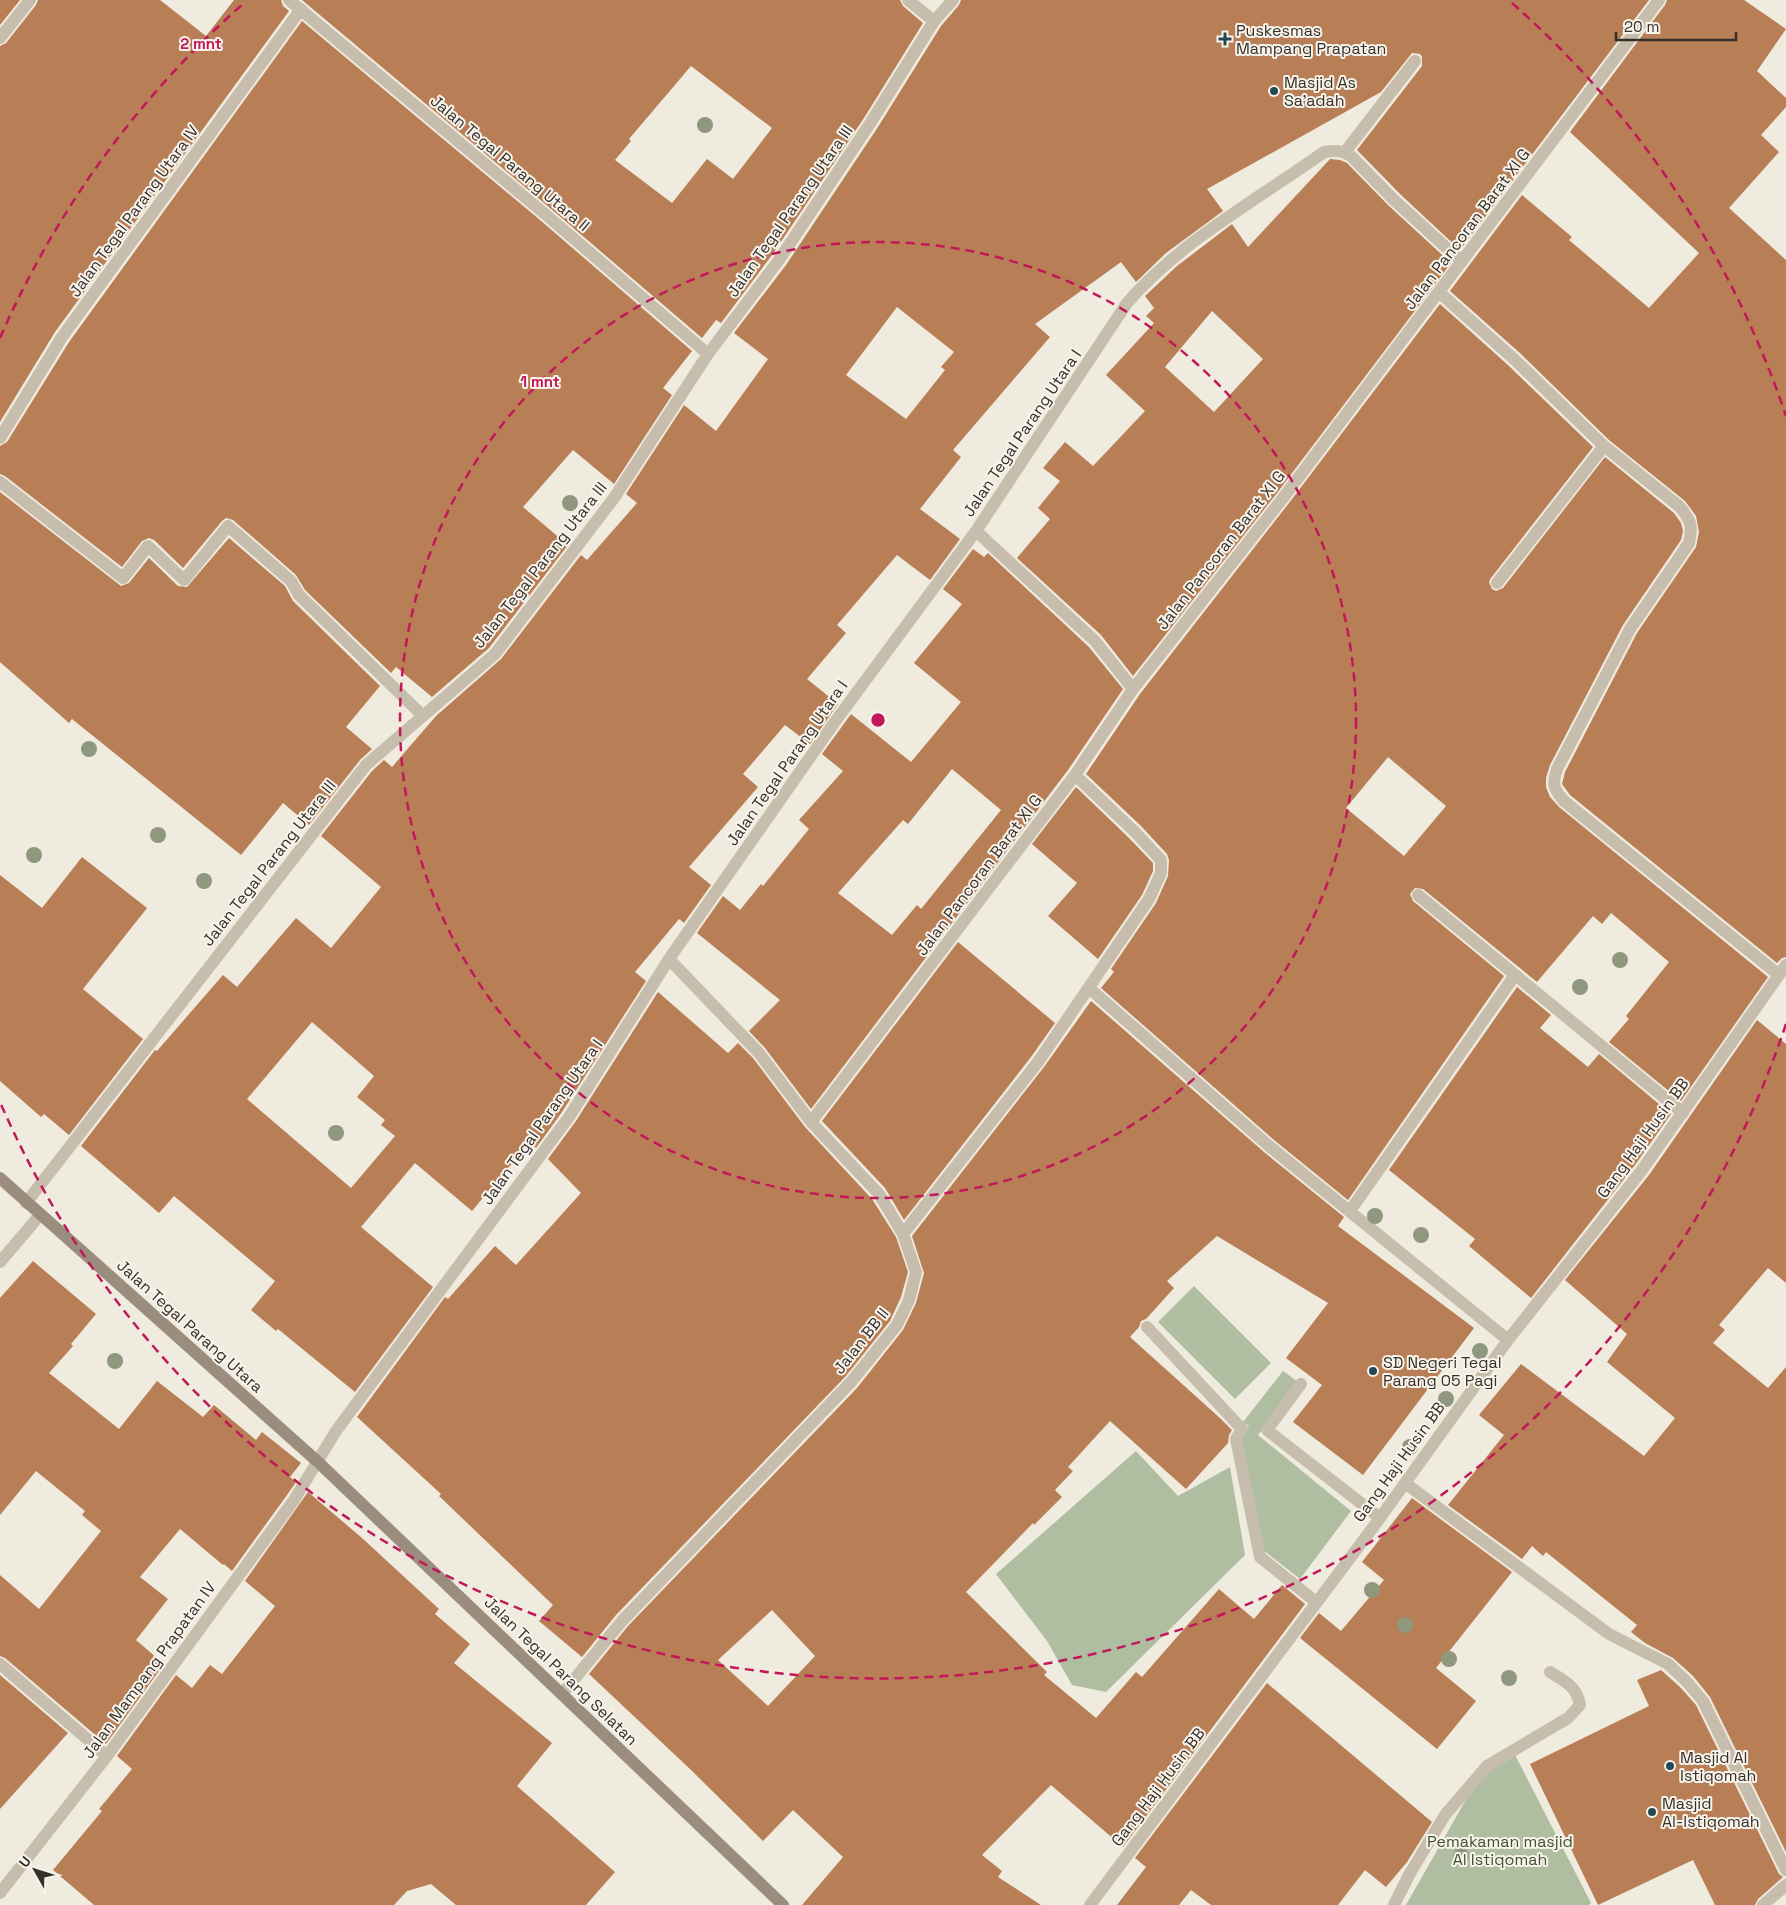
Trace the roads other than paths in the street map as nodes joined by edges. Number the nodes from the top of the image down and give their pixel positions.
1 (30, 0) edge
2 (288, 0) edge
3 (908, 0) edge
4 (953, 0) edge
5 (1659, 0) edge
6 (301, 9) junction
7 (934, 21) junction
8 (0, 38) edge
9 (1415, 61) dead end
10 (1345, 152) junction
11 (1462, 262) junction
12 (1439, 292) junction
13 (708, 354) junction
14 (0, 438) edge
15 (1604, 446) junction
16 (0, 482) edge
17 (976, 531) junction
18 (1497, 583) dead end
19 (1133, 689) junction
20 (423, 716) junction
21 (1075, 775) junction
22 (1418, 895) dead end
23 (669, 959) junction
24 (1782, 970) edge
25 (1515, 975) junction
26 (1089, 988) junction
27 (1683, 1112) junction
28 (811, 1122) junction
29 (0, 1178) edge
30 (26, 1202) junction
31 (1350, 1211) junction
32 (40, 1215) junction
33 (903, 1234) junction
34 (0, 1262) edge
35 (1146, 1327) dead end
36 (1508, 1340) junction
37 (1301, 1384) dead end
38 (318, 1462) junction
39 (1405, 1483) junction
40 (1380, 1518) junction
41 (1316, 1602) junction
42 (0, 1664) edge
43 (1550, 1672) dead end
44 (562, 1694) junction
45 (107, 1756) junction
46 (1786, 1870) edge
47 (1786, 1885) edge
48 (0, 1894) edge
49 (783, 1905) edge
50 (1090, 1905) edge
51 (1394, 1905) edge
52 (1763, 1905) edge

1 - 8 street
2 - 6 street, Jalan Tegal Parang Utara II
3 - 7 street
4 - 7 street, Jalan Tegal Parang Utara III
5 - 11 street, Jalan Pancoran Barat XI G
6 - 13 street, Jalan Tegal Parang Utara II
6 - 14 street, Jalan Tegal Parang Utara IV
7 - 13 street, Jalan Tegal Parang Utara III
9 - 10 street
10 - 11 street
10 - 17 street, Jalan Tegal Parang Utara I
11 - 12 street, Jalan Pancoran Barat XI G
12 - 15 street
12 - 19 street, Jalan Pancoran Barat XI G
13 - 20 street, Jalan Tegal Parang Utara III
15 - 18 street
15 - 24 street
16 - 20 street
17 - 19 street
17 - 23 street, Jalan Tegal Parang Utara I
19 - 21 street, Jalan Pancoran Barat XI G
20 - 30 street, Jalan Tegal Parang Utara III
21 - 26 street
21 - 28 street, Jalan Pancoran Barat XI G
22 - 25 street
23 - 28 street, Jalan BB II
23 - 38 street, Jalan Tegal Parang Utara I
24 - 27 street, Gang Haji Husin BB
25 - 27 street
25 - 31 street
26 - 31 street
26 - 33 street
27 - 36 street, Gang Haji Husin BB
28 - 33 street, Jalan BB II
29 - 30 street, Jalan Tegal Parang Utara
30 - 32 street, Jalan Tegal Parang Utara
31 - 36 street
32 - 34 street
32 - 38 street, Jalan Tegal Parang Utara
33 - 44 street, Jalan BB II
35 - 41 street
36 - 39 street, Gang Haji Husin BB
37 - 40 street
38 - 44 street, Jalan Tegal Parang Selatan
38 - 45 street, Jalan Mampang Prapatan IV
39 - 40 street, Gang Haji Husin BB
39 - 46 street
40 - 41 street, Gang Haji Husin BB
41 - 50 street, Gang Haji Husin BB
42 - 45 street
43 - 51 street
44 - 49 street, Jalan Tegal Parang Selatan
45 - 48 street, Jalan Mampang Prapatan IV
47 - 52 street

